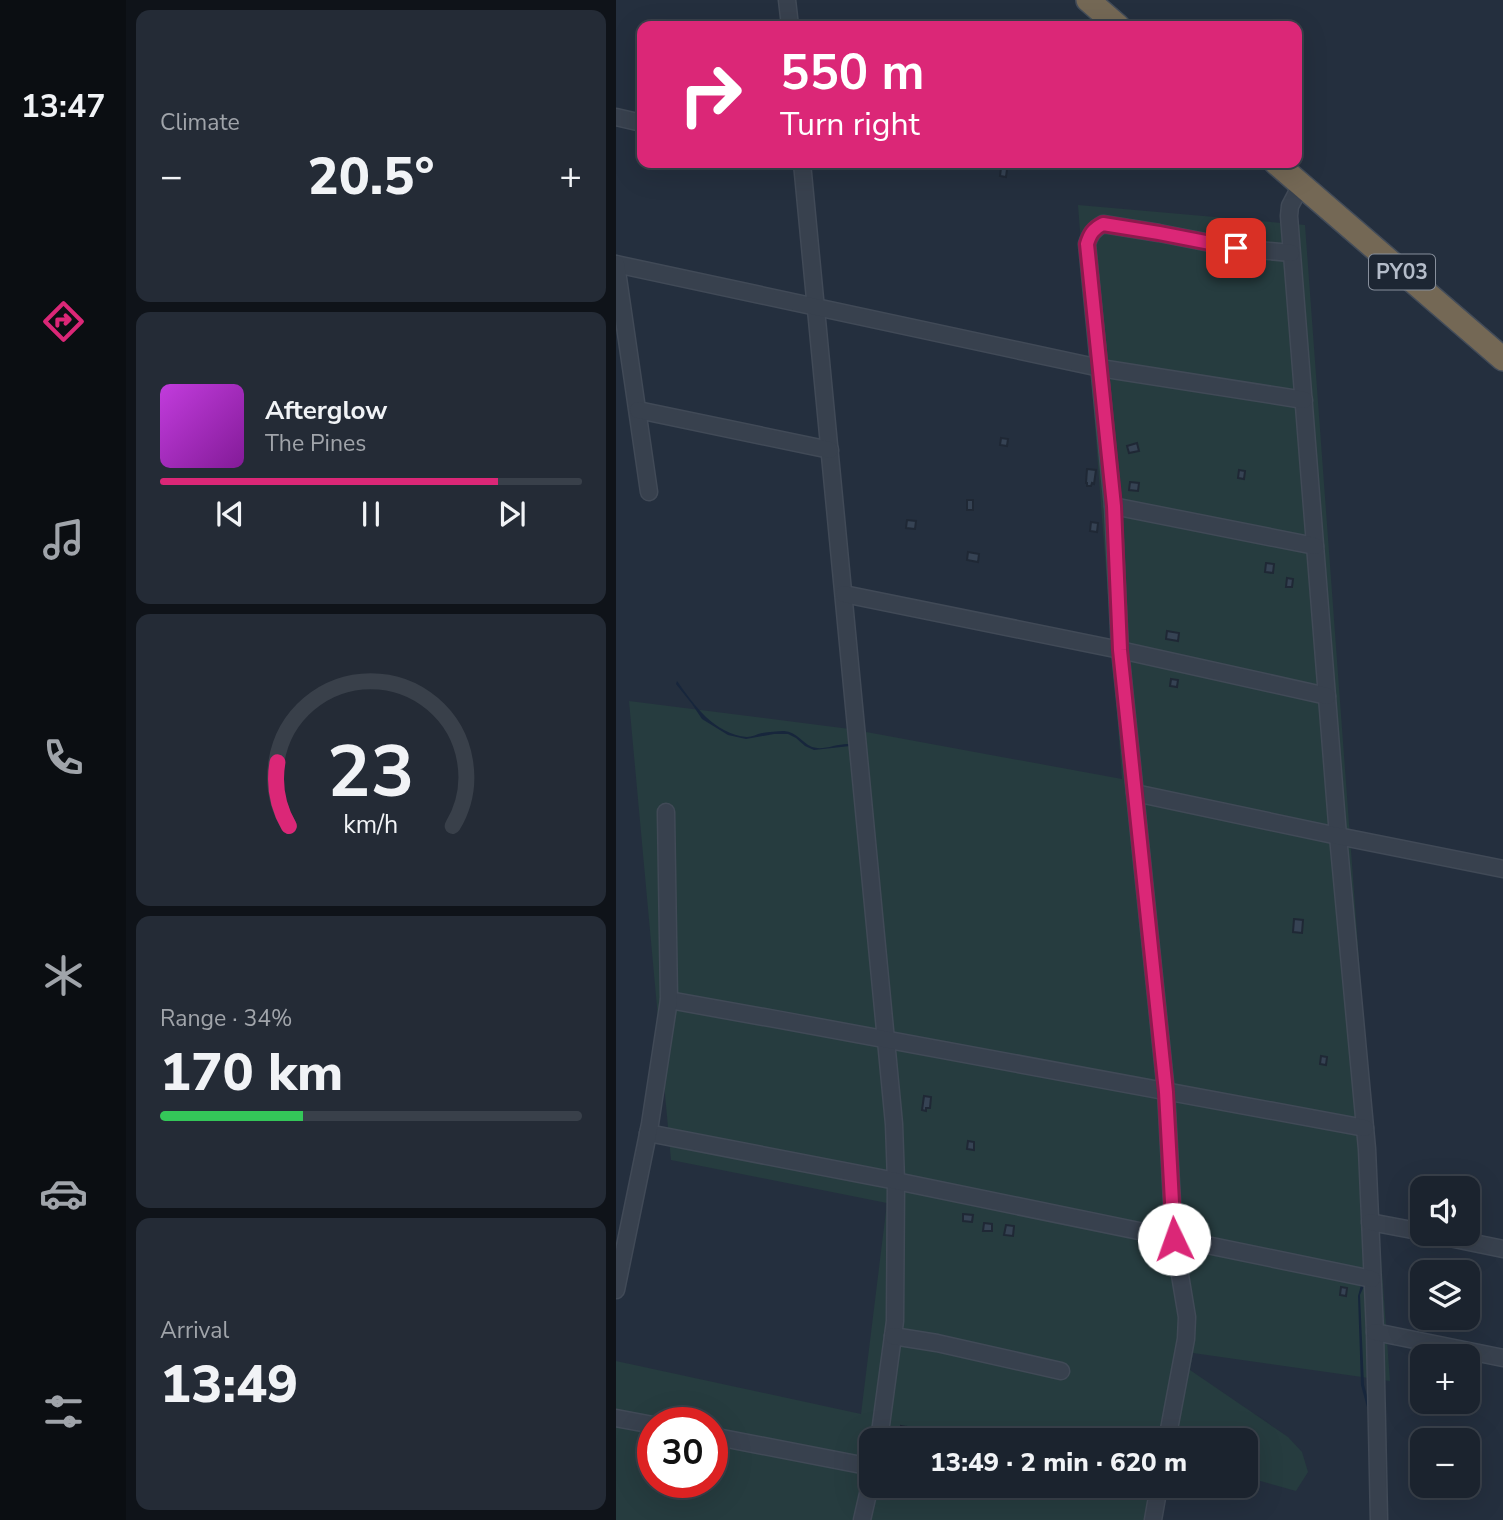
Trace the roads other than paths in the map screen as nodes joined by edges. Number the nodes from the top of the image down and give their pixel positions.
1 (787, 0) edge
2 (1088, 0) edge
3 (789, 21) edge
4 (1112, 21) edge
5 (616, 117) edge
6 (637, 121) edge
7 (803, 168) edge
8 (1282, 168) edge
9 (1301, 184) junction
10 (1291, 253) junction
11 (616, 264) edge
12 (817, 308) junction
13 (1503, 359) edge
14 (1100, 368) junction
15 (1304, 400) junction
16 (638, 410) junction
17 (830, 450) junction
18 (649, 492) dead end
19 (1114, 506) junction
20 (1315, 546) junction
21 (844, 594) junction
22 (1120, 650) junction
23 (1327, 696) junction
24 (1135, 793) junction
25 (666, 812) dead end
26 (1338, 836) junction
27 (1503, 869) edge
28 (669, 1000) junction
29 (885, 1038) junction
30 (1166, 1092) junction
31 (1364, 1128) junction
32 (648, 1133) junction
33 (896, 1181) junction
34 (1370, 1222) junction
35 (1410, 1230) edge
36 (1174, 1239) junction
37 (1480, 1244) edge
38 (1503, 1249) edge
39 (1372, 1279) junction
40 (616, 1290) edge
41 (1375, 1332) junction
42 (893, 1336) junction
43 (1503, 1359) edge
44 (1061, 1371) dead end
45 (616, 1418) edge
46 (637, 1422) edge
47 (881, 1428) edge
48 (1169, 1428) edge
49 (728, 1439) edge
50 (859, 1464) edge
51 (867, 1498) edge
52 (1157, 1498) edge
53 (862, 1520) edge
54 (1153, 1520) edge
55 (1379, 1520) edge

1 - 3 street
2 - 4 highway
5 - 6 street
7 - 12 street
8 - 9 highway, PY03
9 - 10 street
9 - 13 highway, PY03
10 - 14 street
10 - 15 street
11 - 12 street
11 - 16 street
12 - 14 street
12 - 17 street
14 - 15 street
14 - 19 street
15 - 20 street
16 - 17 street
16 - 18 street
17 - 21 street
19 - 20 street
19 - 22 street
20 - 23 street
21 - 22 street
21 - 29 street
22 - 23 street
22 - 24 street
23 - 26 street
24 - 26 street
24 - 30 street
25 - 28 street
26 - 27 street
26 - 31 street
28 - 29 street
28 - 32 street
29 - 30 street
29 - 33 street
30 - 31 street
30 - 36 street
31 - 34 street
32 - 33 street
32 - 40 street
33 - 36 street
33 - 42 street
34 - 35 street
34 - 39 street
36 - 39 street
36 - 48 street
37 - 38 street
39 - 41 street
41 - 43 street
41 - 55 street
42 - 44 street
42 - 47 street
45 - 46 street
49 - 50 street
51 - 53 street
52 - 54 street

